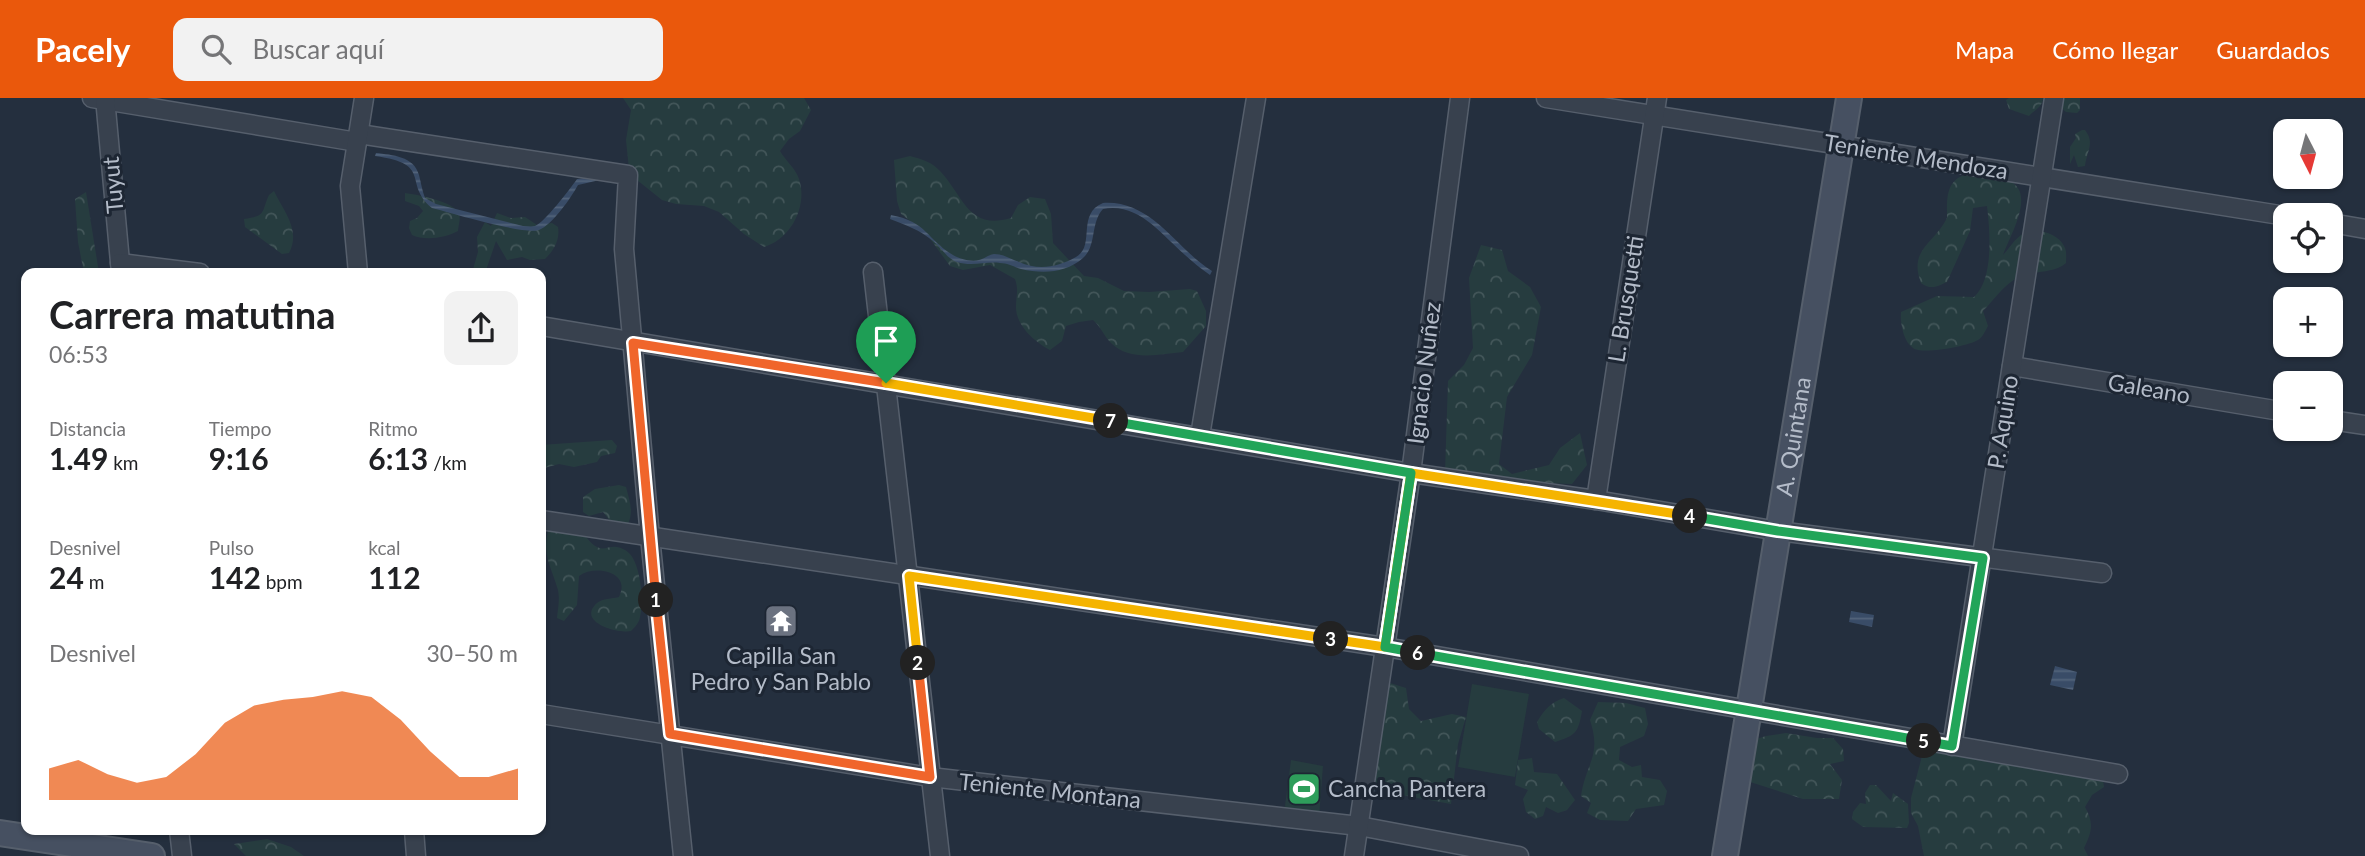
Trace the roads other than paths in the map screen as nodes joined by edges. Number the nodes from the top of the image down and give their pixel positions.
1 (364, 98) edge
2 (1256, 98) edge
3 (1460, 98) edge
4 (1546, 98) edge
5 (1849, 98) edge
6 (2054, 98) edge
7 (100, 99) edge
8 (1655, 107) edge
9 (358, 138) junction
10 (1841, 145) junction
11 (2042, 176) junction
12 (2273, 214) edge
13 (2343, 225) edge
14 (2365, 229) edge
15 (120, 268) edge
16 (358, 268) edge
17 (873, 272) dead end
18 (546, 327) edge
19 (633, 343) junction
20 (2012, 366) junction
21 (886, 383) junction
22 (2273, 410) edge
23 (2343, 422) edge
24 (2365, 425) edge
25 (1200, 436) junction
26 (1411, 473) junction
27 (1596, 500) junction
28 (546, 521) edge
29 (1778, 531) junction
30 (650, 537) junction
31 (1983, 558) junction
32 (2102, 573) dead end
33 (909, 576) junction
34 (1385, 647) junction
35 (1749, 711) junction
36 (546, 715) edge
37 (670, 734) junction
38 (1952, 746) junction
39 (2118, 774) dead end
40 (930, 777) junction
41 (1359, 826) junction
42 (0, 833) edge
43 (180, 835) edge
44 (414, 835) edge
45 (152, 856) edge
46 (182, 856) edge
47 (416, 856) edge
48 (683, 856) edge
49 (940, 856) edge
50 (1354, 856) edge
51 (1519, 856) edge
52 (1725, 856) edge

1 - 9 street
2 - 25 street
3 - 26 street, Ignacio Nuñez
4 - 8 street, Teniente Mendoza
5 - 10 street, A. Quintana
6 - 11 street, P. Aquino
7 - 9 street
7 - 15 street, Tuyut
8 - 10 street, Teniente Mendoza
8 - 27 street, L. Brusquetti
9 - 16 street
9 - 19 street
10 - 11 street, Teniente Mendoza
10 - 29 street, A. Quintana
11 - 12 street, Teniente Mendoza
11 - 20 street, P. Aquino
13 - 14 street
17 - 21 street
18 - 19 street
19 - 21 street
19 - 30 street
20 - 22 street, Galeano
20 - 31 street, P. Aquino
21 - 25 street
21 - 33 street
23 - 24 street
25 - 26 street
26 - 27 street
26 - 34 street, Ignacio Nuñez
27 - 29 street
28 - 30 street
29 - 31 street
29 - 35 street, A. Quintana
30 - 33 street
30 - 37 street
31 - 32 street
31 - 38 street, P. Aquino
33 - 34 street
33 - 40 street
34 - 35 street
34 - 41 street, Ignacio Nuñez
35 - 38 street
35 - 52 street, A. Quintana
36 - 37 street, Teniente Montana
37 - 40 street, Teniente Montana
37 - 48 street
38 - 39 street
40 - 41 street, Teniente Montana
40 - 49 street
41 - 50 street, Ignacio Nuñez
41 - 51 street, Teniente Montana
42 - 45 street
43 - 46 street
44 - 47 street

